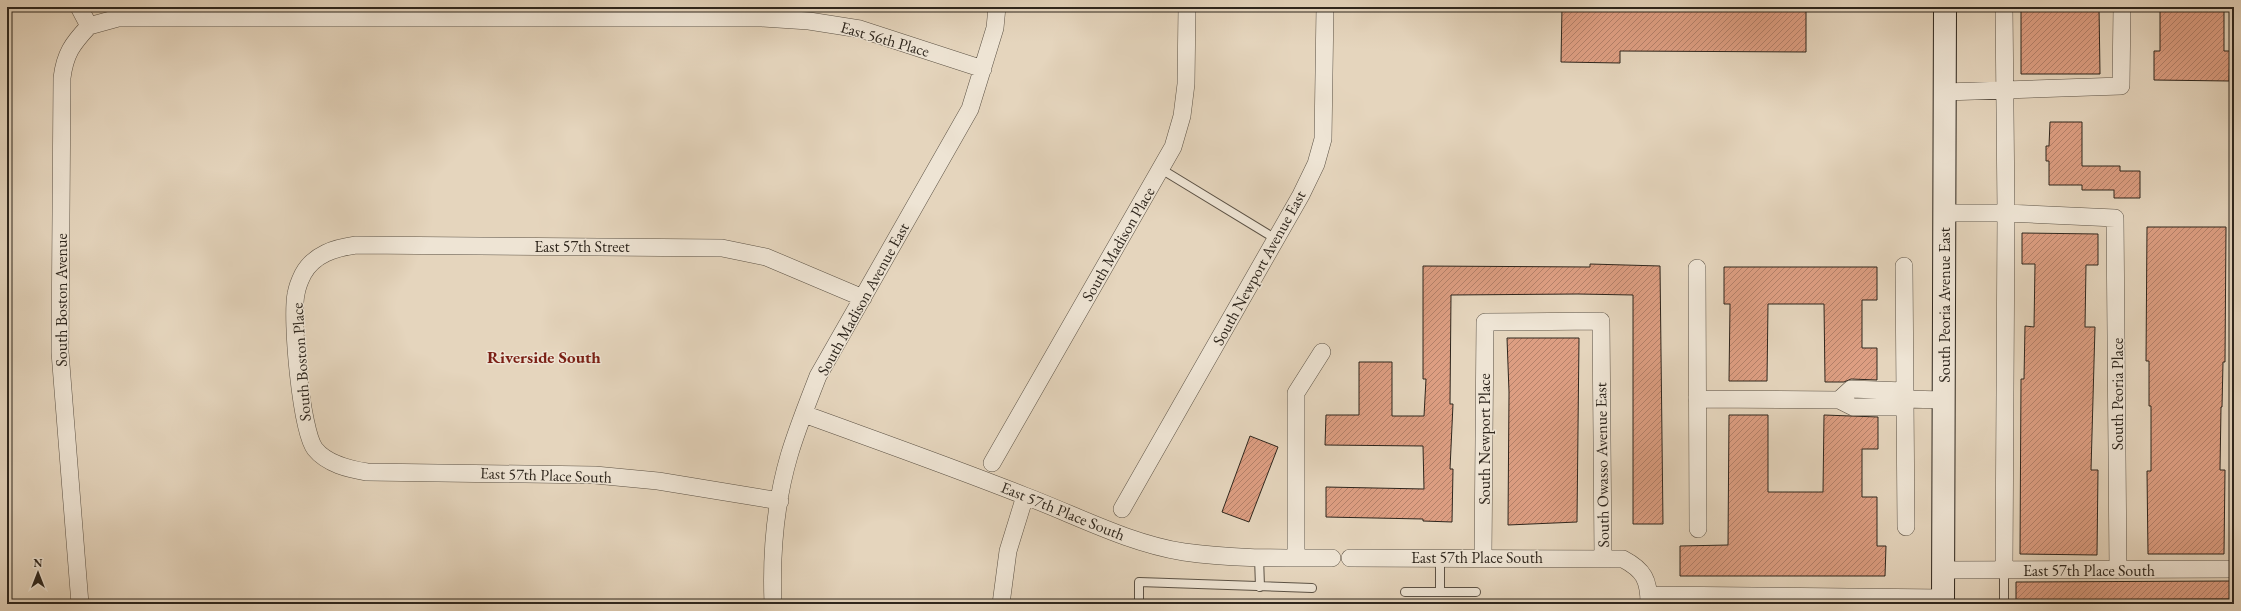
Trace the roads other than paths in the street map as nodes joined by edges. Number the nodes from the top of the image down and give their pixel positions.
1 (80, 7) edge
2 (998, 7) edge
3 (1187, 7) edge
4 (1325, 7) edge
5 (1945, 7) edge
6 (2004, 7) edge
7 (2122, 7) edge
8 (291, 13) edge
9 (528, 13) edge
10 (762, 13) edge
11 (89, 26) junction
12 (983, 69) junction
13 (2004, 91) junction
14 (1945, 92) junction
15 (1161, 169) junction
16 (1944, 213) junction
17 (2006, 213) junction
18 (1276, 239) junction
19 (1904, 266) dead end
20 (1697, 268) dead end
21 (303, 274) joint
22 (863, 298) junction
23 (1485, 322) joint
24 (1322, 352) dead end
25 (1697, 399) junction
26 (1905, 399) junction
27 (1944, 400) junction
28 (804, 414) junction
29 (315, 449) joint
30 (992, 463) dead end
31 (1025, 496) junction
32 (780, 501) junction
33 (1122, 509) dead end
34 (1906, 527) dead end
35 (1698, 529) dead end
36 (1259, 557) junction
37 (1440, 557) junction
38 (1483, 557) junction
39 (1603, 557) junction
40 (1296, 558) junction
41 (1332, 558) dead end
42 (1350, 558) dead end
43 (2234, 569) edge
44 (1944, 570) junction
45 (2004, 570) junction
46 (2118, 570) junction
47 (1260, 587) junction
48 (1312, 588) dead end
49 (1405, 592) dead end
50 (1440, 592) junction
51 (1476, 592) dead end
52 (1649, 599) edge
53 (1944, 601) edge
54 (80, 604) edge
55 (773, 604) edge
56 (1001, 604) edge
57 (1139, 604) edge
58 (2004, 604) edge

1 - 11 street
2 - 12 street, South Madison Avenue East
3 - 15 street, South Madison Place
4 - 18 street, South Newport Avenue East
5 - 14 main road, South Peoria Avenue East
6 - 13 street
7 - 13 street
8 - 9 street, East 56th Place
8 - 11 street, East 56th Place
9 - 10 street, East 56th Place
10 - 12 street, East 56th Place
11 - 54 street, South Boston Avenue
12 - 22 street, South Madison Avenue East
13 - 14 street
13 - 17 street
14 - 16 main road, South Peoria Avenue East
15 - 18 lane
15 - 30 street, South Madison Place
16 - 17 street
16 - 27 main road, South Peoria Avenue East
17 - 45 street
17 - 46 street, South Peoria Place
18 - 33 street, South Newport Avenue East
19 - 26 street
20 - 25 street
21 - 22 street, East 57th Street
21 - 29 street, South Boston Place
22 - 28 street, South Madison Avenue East
23 - 38 street, South Newport Place
23 - 39 street, South Owasso Avenue East
24 - 40 street
25 - 26 street
25 - 35 street
26 - 27 street
26 - 34 street
27 - 44 main road, South Peoria Avenue East
28 - 31 street, East 57th Place South
28 - 32 street, South Madison Avenue East
29 - 32 street, East 57th Place South
31 - 36 street, East 57th Place South
31 - 56 street
32 - 55 street, South Madison Avenue East
36 - 40 street, East 57th Place South
36 - 47 lane
37 - 38 street, East 57th Place South
37 - 42 street, East 57th Place South
37 - 50 lane
38 - 39 street, East 57th Place South
39 - 52 street, South Owasso Avenue East
40 - 41 street, East 57th Place South
43 - 46 street, East 57th Place South
44 - 45 street, East 57th Place South
44 - 53 main road, South Peoria Avenue East
45 - 46 street, East 57th Place South
45 - 58 lane
47 - 48 lane
47 - 57 lane
49 - 50 lane
50 - 51 lane
52 - 53 street

